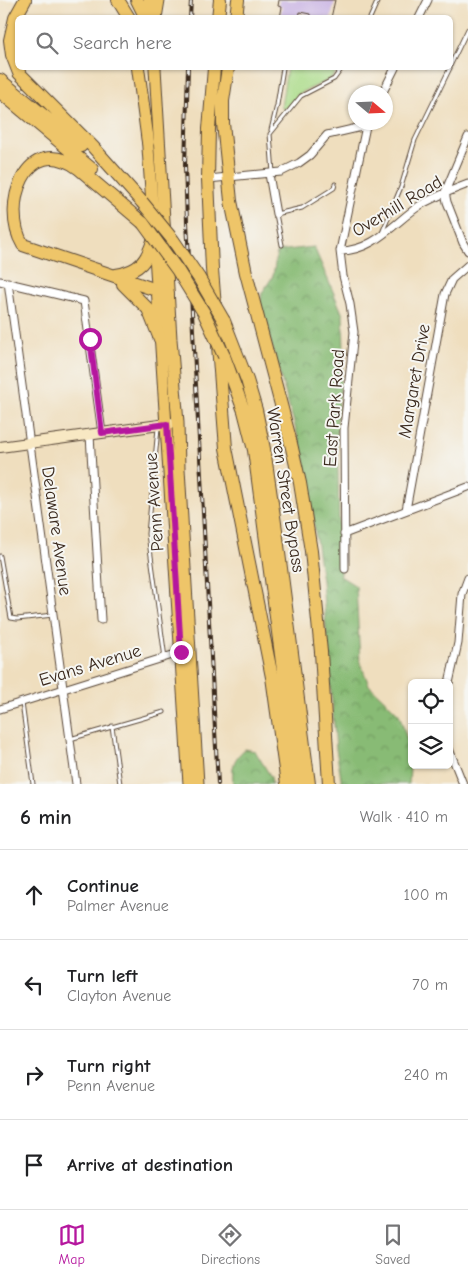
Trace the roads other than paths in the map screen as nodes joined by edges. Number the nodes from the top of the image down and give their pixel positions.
1 (26, 0) edge
2 (118, 0) edge
3 (137, 0) edge
4 (149, 0) edge
5 (159, 0) edge
6 (238, 0) edge
7 (378, 0) edge
8 (428, 0) edge
9 (16, 15) edge
10 (127, 15) edge
11 (144, 15) edge
12 (146, 15) edge
13 (156, 15) edge
14 (236, 15) edge
15 (371, 15) edge
16 (420, 15) edge
17 (15, 16) edge
18 (468, 29) edge
19 (453, 61) edge
20 (15, 63) edge
21 (18, 70) edge
22 (138, 70) edge
23 (144, 70) edge
24 (155, 70) edge
25 (214, 70) edge
26 (228, 70) edge
27 (283, 70) edge
28 (341, 70) edge
29 (394, 70) edge
30 (449, 70) edge
31 (0, 80) edge
32 (386, 85) edge
33 (0, 92) edge
34 (348, 129) edge
35 (365, 130) edge
36 (270, 134) junction
37 (468, 137) edge
38 (148, 142) junction
39 (271, 174) junction
40 (229, 178) junction
41 (208, 179) junction
42 (335, 184) dead end
43 (468, 184) edge
44 (445, 192) junction
45 (142, 202) junction
46 (276, 214) junction
47 (143, 223) junction
48 (6, 236) dead end
49 (381, 236) junction
50 (154, 238) junction
51 (282, 245) dead end
52 (340, 251) junction
53 (468, 251) edge
54 (468, 265) edge
55 (119, 279) junction
56 (0, 281) edge
57 (8, 282) junction
58 (160, 292) junction
59 (160, 339) junction
60 (167, 424) junction
61 (102, 433) junction
62 (90, 435) junction
63 (30, 443) junction
64 (0, 447) edge
65 (468, 487) edge
66 (406, 510) junction
67 (344, 534) junction
68 (0, 556) edge
69 (345, 569) dead end
70 (468, 578) edge
71 (54, 614) junction
72 (101, 620) dead end
73 (185, 652) junction
74 (165, 658) junction
75 (450, 679) edge
76 (64, 689) junction
77 (22, 702) junction
78 (0, 709) edge
79 (164, 712) dead end
80 (112, 726) junction
81 (70, 739) junction
82 (453, 759) edge
83 (33, 784) edge
84 (76, 784) edge
85 (120, 784) edge
86 (189, 784) edge
87 (198, 784) edge
88 (287, 784) edge
89 (298, 784) edge
90 (309, 784) edge
91 (329, 784) edge
92 (463, 784) edge

1 - 9 highway
2 - 10 highway
3 - 11 highway
4 - 12 main road
5 - 13 main road
6 - 14 highway
7 - 15 lane
8 - 16 street
17 - 20 highway
18 - 19 lane
21 - 45 highway
22 - 38 highway
23 - 38 main road, Penn Avenue
24 - 58 main road, Penn Avenue
25 - 41 highway
26 - 40 highway
27 - 36 lane
28 - 36 lane
29 - 32 street
30 - 49 lane
31 - 45 highway
33 - 47 highway
34 - 39 street
35 - 52 street, East Park Road
36 - 39 lane
37 - 44 street
38 - 50 main road, Penn Avenue
39 - 40 street
39 - 46 street
40 - 41 street
40 - 91 highway
41 - 88 highway
42 - 46 lane
43 - 44 street, Overhill Road
44 - 49 street, Overhill Road
44 - 53 street
45 - 90 highway, Warren Street Bypass, bridge
46 - 51 lane
47 - 55 highway
47 - 89 highway, Warren Street Bypass, bridge
48 - 55 highway
49 - 52 street, Overhill Road
50 - 55 highway
50 - 58 main road, Penn Avenue
52 - 67 street, East Park Road
54 - 66 street, Margaret Drive
55 - 58 highway
55 - 59 highway
56 - 57 street
57 - 61 street
57 - 63 street, Delaware Avenue
58 - 59 main road, Penn Avenue
58 - 60 main road, Penn Avenue
59 - 60 main road, Penn Avenue
60 - 61 street
60 - 73 main road, Penn Avenue
60 - 74 lane
61 - 62 street
62 - 63 street
62 - 72 street
63 - 64 street
63 - 71 street, Delaware Avenue
65 - 66 street
66 - 67 street
67 - 69 street, East Park Road
68 - 71 lane
70 - 75 street
71 - 76 street, Delaware Avenue
73 - 74 street, Evans Avenue
73 - 86 main road, Penn Avenue
73 - 87 main road, Penn Avenue
74 - 76 street, Evans Avenue
76 - 77 street, Evans Avenue
76 - 81 street, Delaware Avenue
77 - 78 street, Evans Avenue
77 - 83 lane
79 - 80 lane
80 - 81 lane
80 - 85 lane
81 - 84 street, Delaware Avenue
82 - 92 street

